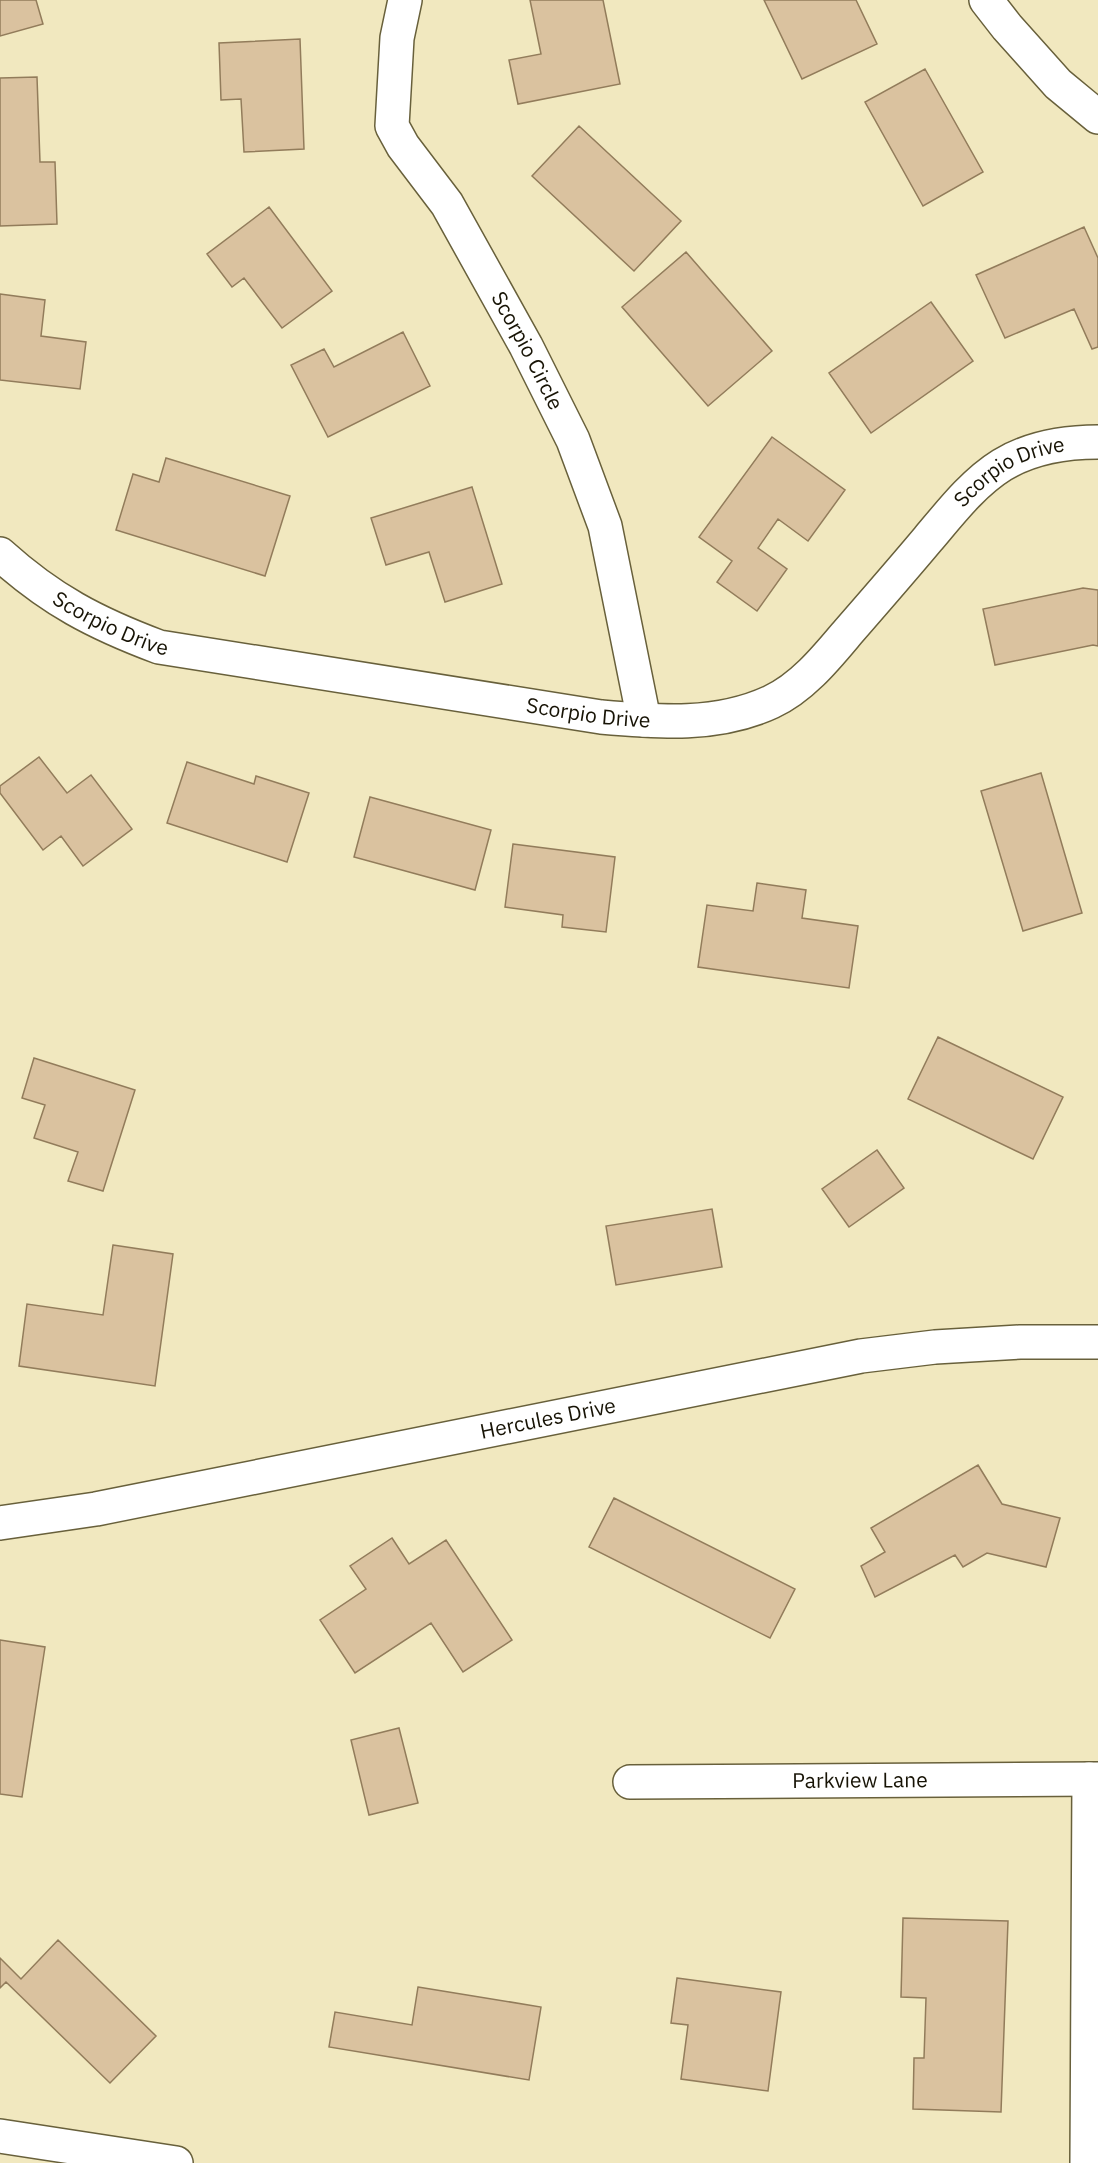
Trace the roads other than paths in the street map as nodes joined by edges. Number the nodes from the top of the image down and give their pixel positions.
1 (405, 0) edge
2 (986, 0) edge
3 (1098, 117) edge
4 (1098, 442) edge
5 (0, 554) edge
6 (644, 720) junction
7 (1098, 1342) edge
8 (0, 1523) edge
9 (1094, 1779) edge
10 (630, 1782) dead end
11 (0, 2136) edge
12 (176, 2163) edge
13 (1087, 2163) edge

1 - 6 street, Scorpio Circle
2 - 3 street
4 - 6 street, Scorpio Drive
5 - 6 street, Scorpio Drive
7 - 8 street, Hercules Drive
9 - 10 street, Parkview Lane
9 - 13 street, Parkview Lane
11 - 12 street

